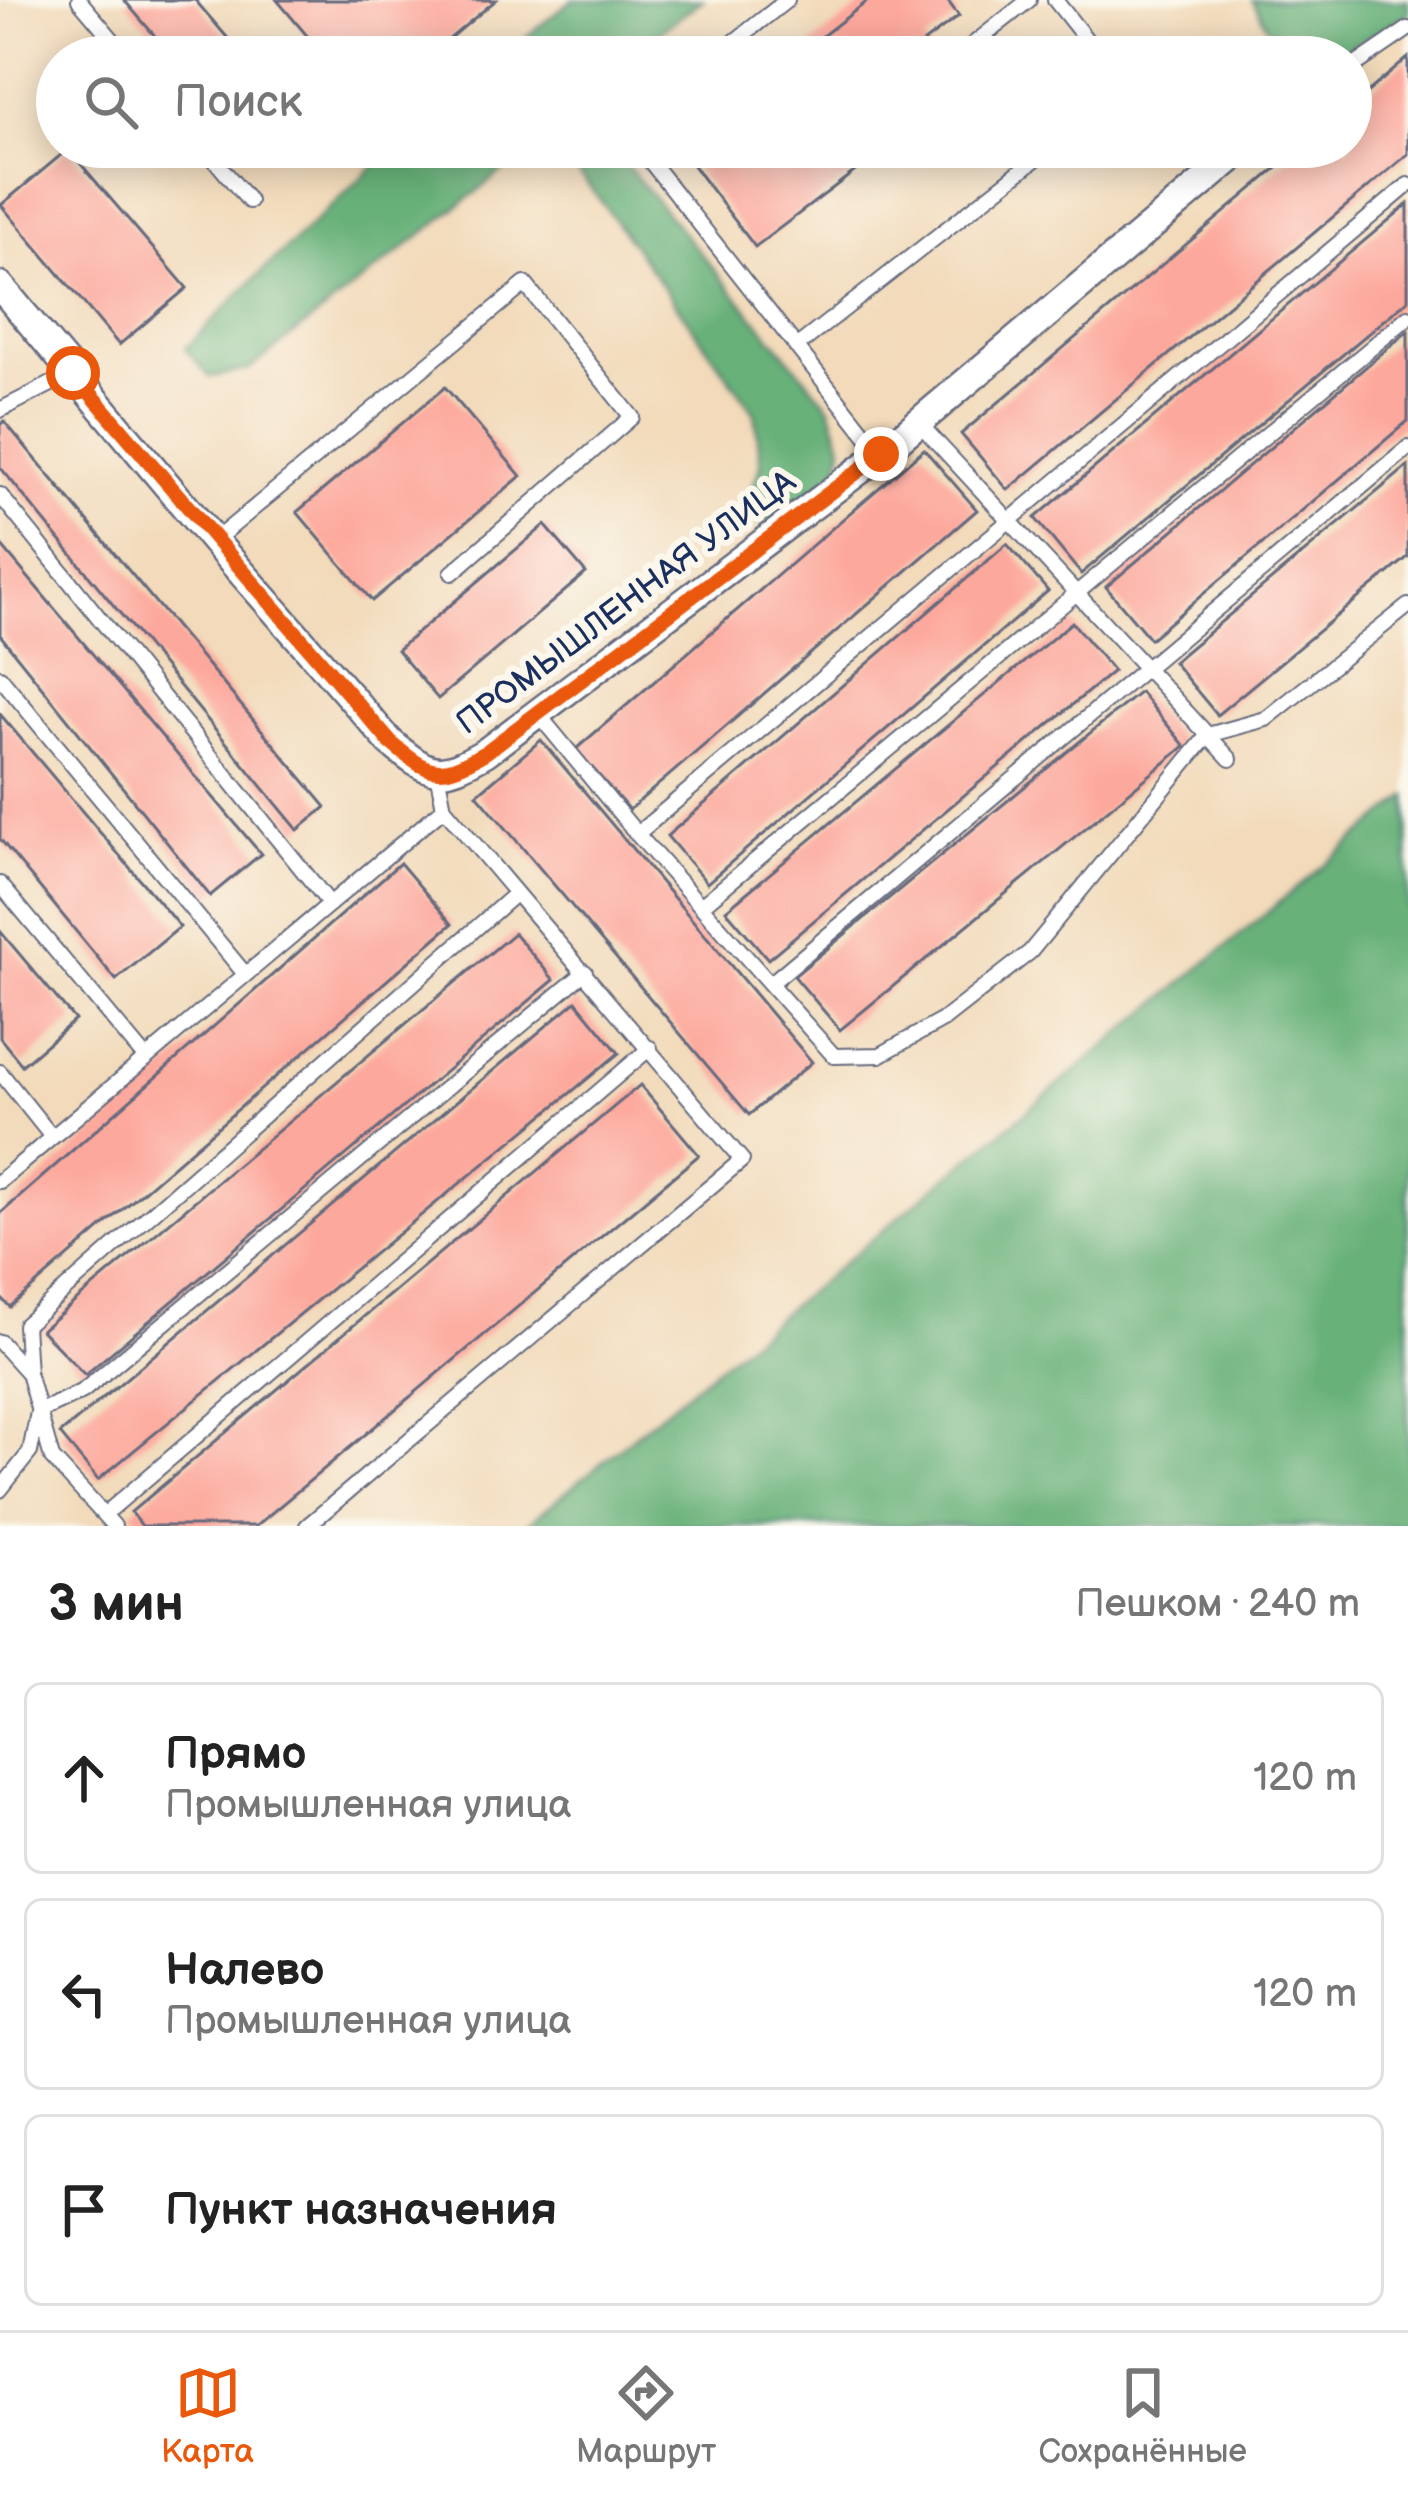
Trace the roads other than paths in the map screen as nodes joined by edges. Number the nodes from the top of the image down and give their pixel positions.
1 (79, 0) edge
2 (787, 0) edge
3 (1029, 0) edge
4 (1055, 0) edge
5 (1408, 29) edge
6 (109, 36) edge
7 (742, 36) edge
8 (984, 36) edge
9 (1083, 36) edge
10 (1372, 54) edge
11 (222, 168) edge
12 (655, 168) edge
13 (1024, 168) edge
14 (1220, 168) edge
15 (1408, 185) edge
16 (249, 201) dead end
17 (0, 286) edge
18 (1408, 317) edge
19 (796, 347) junction
20 (73, 373) junction
21 (0, 410) edge
22 (919, 423) junction
23 (1408, 448) edge
24 (881, 454) junction
25 (0, 495) edge
26 (1009, 521) junction
27 (214, 541) junction
28 (452, 573) dead end
29 (1077, 594) junction
30 (1408, 607) edge
31 (1145, 668) junction
32 (0, 677) edge
33 (538, 714) junction
34 (1208, 735) junction
35 (1230, 759) dead end
36 (437, 772) junction
37 (444, 808) junction
38 (637, 834) junction
39 (0, 884) edge
40 (516, 893) junction
41 (330, 904) junction
42 (701, 906) junction
43 (585, 972) junction
44 (245, 974) junction
45 (770, 984) junction
46 (650, 1048) junction
47 (146, 1058) junction
48 (0, 1072) edge
49 (52, 1137) junction
50 (0, 1180) edge
51 (0, 1342) edge
52 (28, 1373) junction
53 (38, 1412) junction
54 (0, 1490) edge
55 (109, 1521) edge
56 (307, 1526) edge

1 - 6 lane
2 - 7 lane
3 - 8 lane
4 - 9 lane
5 - 10 lane
11 - 16 lane
12 - 19 lane
13 - 19 lane
14 - 22 street, ПРОМЫШЛЕННАЯ УЛИЦА
15 - 26 lane
17 - 20 street, ПРОМЫШЛЕННАЯ УЛИЦА
18 - 29 lane
19 - 24 lane
20 - 21 lane
20 - 27 street, ПРОМЫШЛЕННАЯ УЛИЦА
22 - 24 street, ПРОМЫШЛЕННАЯ УЛИЦА
22 - 26 lane
23 - 31 lane
24 - 33 street, ПРОМЫШЛЕННАЯ УЛИЦА
25 - 41 lane
26 - 29 lane
26 - 38 lane
27 - 28 lane
27 - 36 street, ПРОМЫШЛЕННАЯ УЛИЦА
29 - 31 lane
29 - 42 lane
30 - 34 lane
31 - 34 lane
31 - 45 lane
32 - 44 lane
33 - 36 street, ПРОМЫШЛЕННАЯ УЛИЦА
33 - 38 lane
34 - 35 lane
34 - 45 lane
36 - 37 lane
37 - 40 lane
37 - 41 lane
38 - 42 lane
39 - 47 lane
40 - 43 lane
40 - 52 lane
41 - 44 lane
42 - 45 lane
43 - 46 lane
43 - 53 lane
44 - 47 lane
46 - 55 lane
46 - 56 lane
47 - 49 lane
48 - 49 lane
49 - 50 lane
51 - 52 lane
52 - 53 lane
53 - 54 lane
53 - 55 lane

